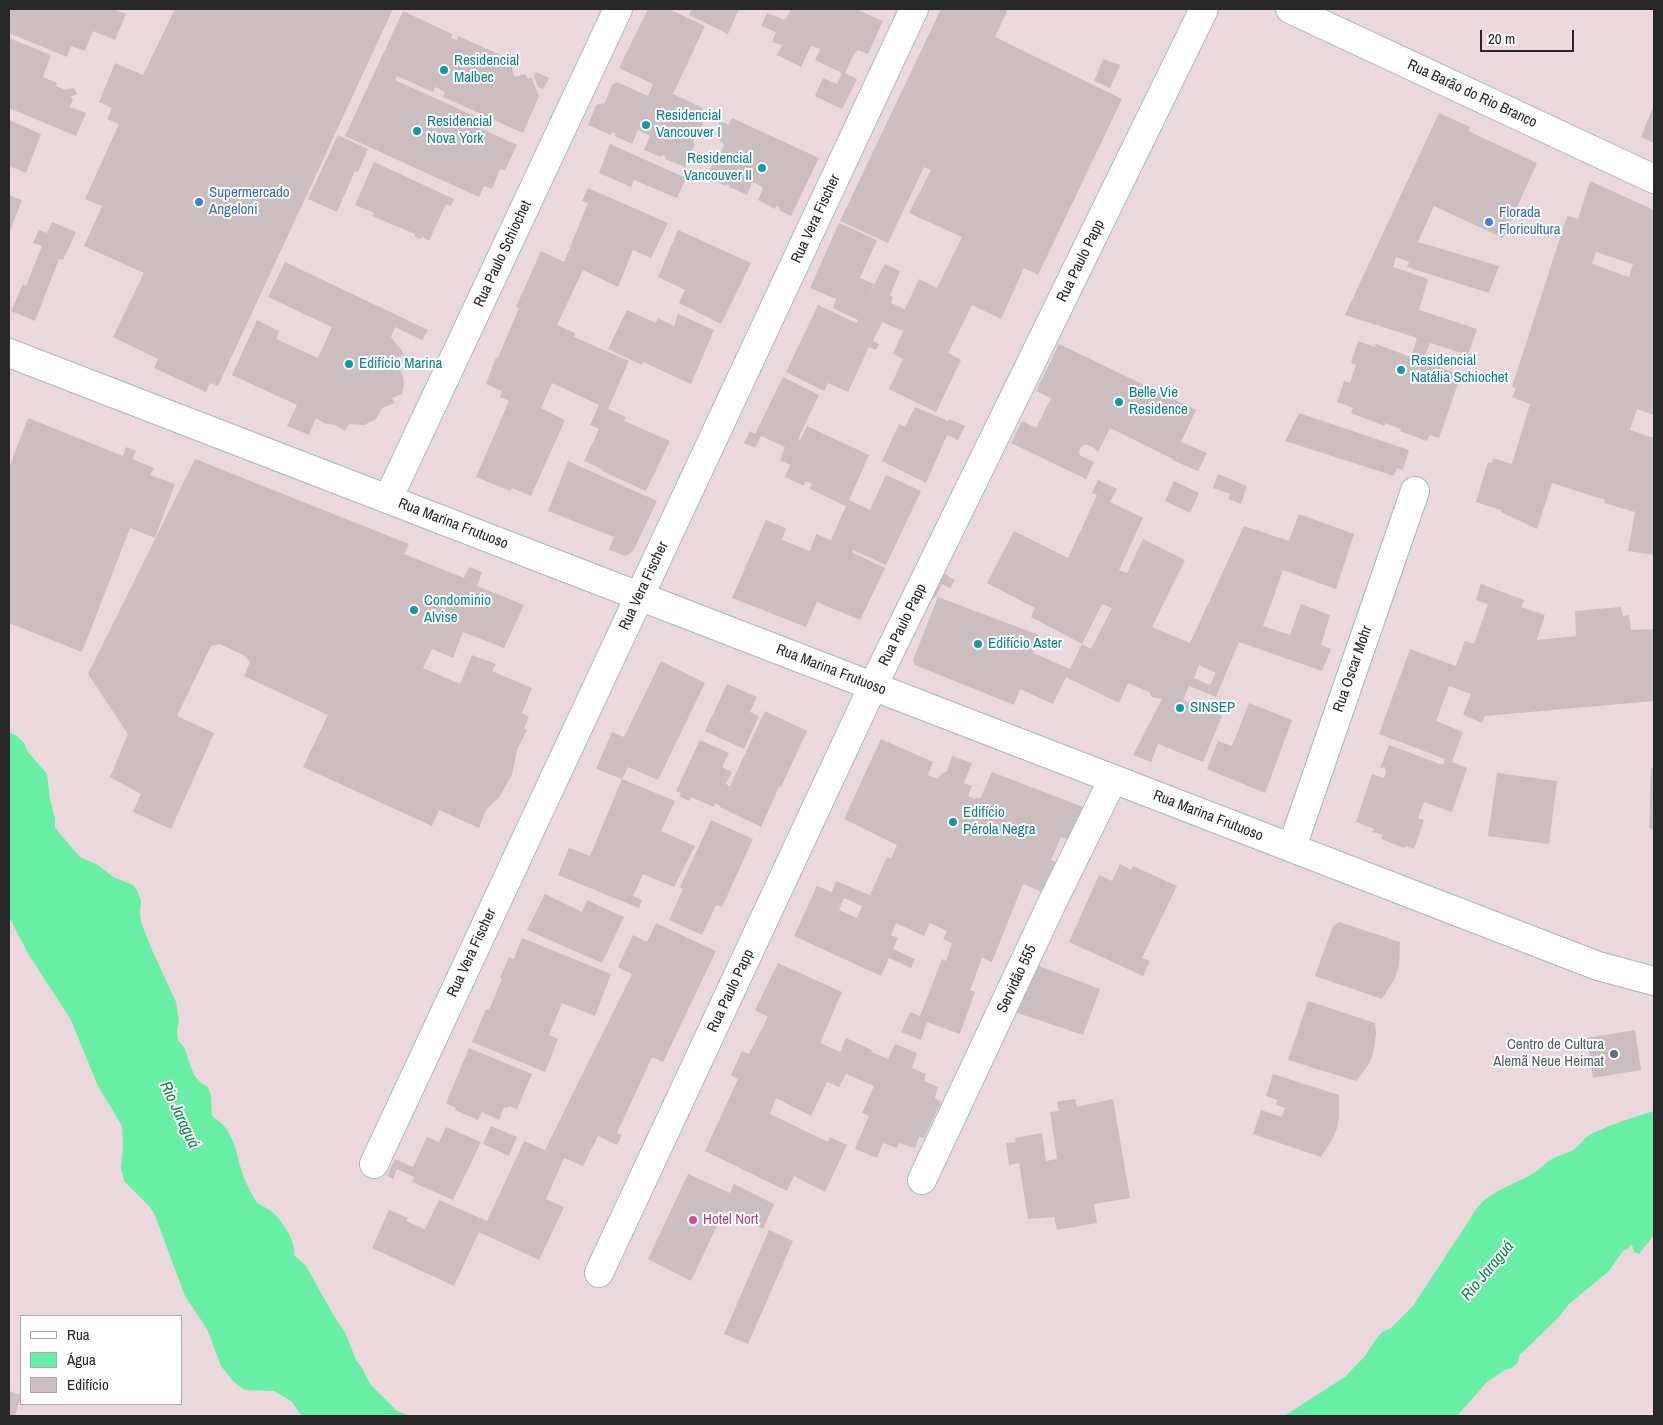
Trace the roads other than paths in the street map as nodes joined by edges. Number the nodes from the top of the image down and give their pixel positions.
1 (618, 9) edge
2 (914, 9) edge
3 (1204, 9) edge
4 (1290, 9) edge
5 (1654, 179) edge
6 (9, 353) edge
7 (1415, 491) dead end
8 (388, 499) junction
9 (639, 596) junction
10 (873, 686) junction
11 (1113, 779) junction
12 (1292, 847) junction
13 (1654, 981) edge
14 (374, 1164) dead end
15 (922, 1180) dead end
16 (599, 1273) dead end

1 - 8 street, Rua Paulo Schiochet
2 - 9 street, Rua Vera Fischer
3 - 10 street, Rua Paulo Papp
4 - 5 street, Rua Barão do Rio Branco
6 - 8 street, Rua Marina Frutuoso
7 - 12 street, Rua Oscar Mohr
8 - 9 street, Rua Marina Frutuoso
9 - 10 street, Rua Marina Frutuoso
9 - 14 street, Rua Vera Fischer
10 - 11 street, Rua Marina Frutuoso
10 - 16 street, Rua Paulo Papp
11 - 12 street, Rua Marina Frutuoso
11 - 15 street, Servidão 555
12 - 13 street, Rua Marina Frutuoso

